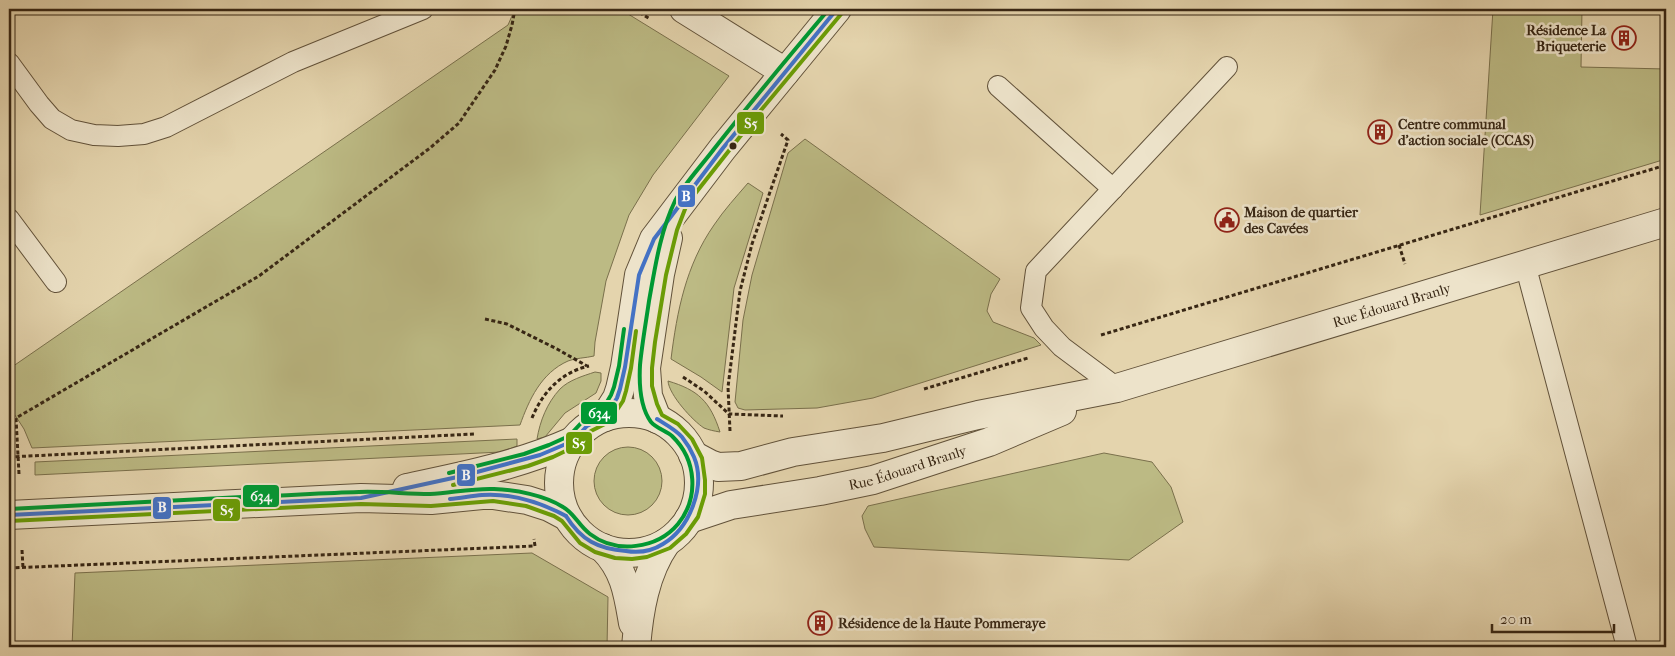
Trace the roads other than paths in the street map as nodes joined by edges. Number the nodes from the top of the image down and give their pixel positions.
1 (423, 9) edge
2 (684, 9) edge
3 (837, 9) edge
4 (9, 63) edge
5 (1227, 67) dead end
6 (785, 72) junction
7 (998, 86) dead end
8 (1113, 189) junction
9 (682, 201) junction
10 (9, 219) edge
11 (1666, 222) edge
12 (1525, 264) junction
13 (56, 282) dead end
14 (1117, 388) junction
15 (605, 417) junction
16 (657, 419) junction
17 (573, 440) junction
18 (694, 455) junction
19 (360, 498) junction
20 (9, 515) edge
21 (566, 516) junction
22 (689, 519) junction
23 (666, 542) junction
24 (603, 548) junction
25 (636, 646) edge
26 (1626, 647) edge

1 - 4 lane
2 - 6 street
3 - 6 street
5 - 8 lane
6 - 9 street
7 - 8 lane
8 - 14 lane
9 - 15 street
9 - 16 street
10 - 13 lane
11 - 12 street, Rue Édouard Branly
12 - 14 street, Rue Édouard Branly
12 - 26 lane
14 - 18 street, Rue Édouard Branly
14 - 22 street, Rue Édouard Branly
15 - 16 street
15 - 17 street
16 - 18 street
17 - 19 street
17 - 21 street
18 - 22 street
19 - 20 street
19 - 21 street
21 - 24 street
22 - 23 street
23 - 24 street
23 - 25 street
24 - 25 street

